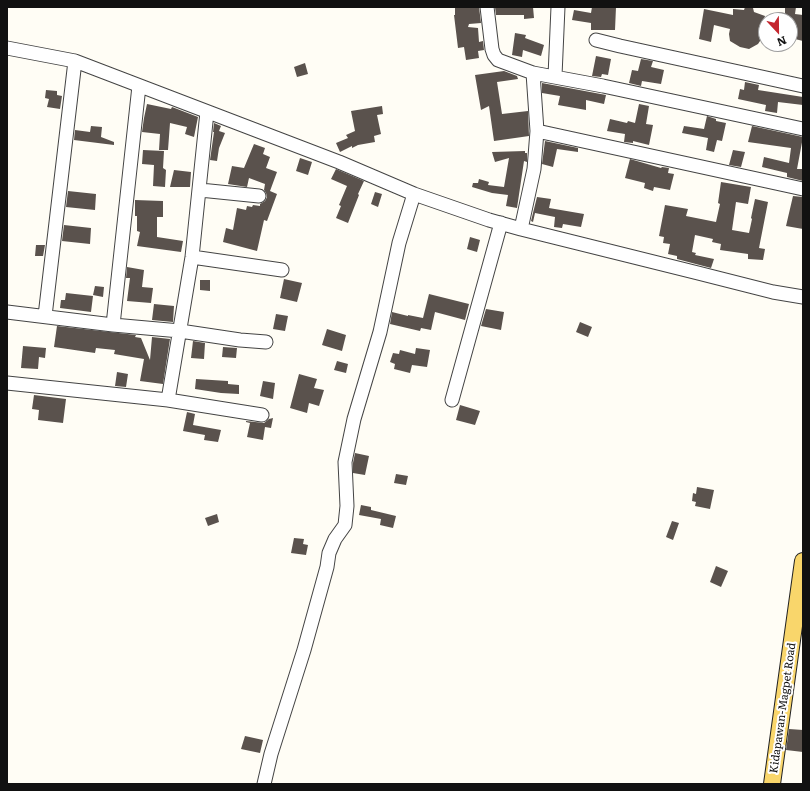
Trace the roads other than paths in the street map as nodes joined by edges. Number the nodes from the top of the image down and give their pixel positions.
1 (486, 7) edge
2 (558, 7) edge
3 (596, 40) dead end
4 (7, 48) edge
5 (75, 61) junction
6 (533, 73) junction
7 (555, 76) junction
8 (139, 86) junction
9 (803, 86) edge
10 (208, 112) junction
11 (803, 129) edge
12 (537, 131) junction
13 (803, 188) edge
14 (200, 190) junction
15 (414, 194) junction
16 (259, 196) dead end
17 (501, 223) junction
18 (520, 229) junction
19 (192, 257) junction
20 (282, 270) dead end
21 (803, 297) edge
22 (7, 312) edge
23 (45, 316) junction
24 (113, 325) junction
25 (180, 331) junction
26 (266, 342) dead end
27 (7, 383) edge
28 (168, 400) junction
29 (452, 400) dead end
30 (262, 415) dead end
31 (803, 561) edge
32 (798, 640) edge
33 (264, 784) edge
34 (772, 784) edge

1 - 6 street
2 - 7 street
3 - 9 street
4 - 5 street
5 - 8 street
5 - 23 street
6 - 7 street
6 - 12 street
7 - 11 street
8 - 10 street
8 - 24 street
10 - 14 street
10 - 15 street
12 - 13 street
12 - 18 street
14 - 16 street
14 - 19 street
15 - 17 street
15 - 33 street
17 - 18 street
17 - 29 street
18 - 21 street
19 - 20 street
19 - 25 street
22 - 23 street
23 - 24 street
24 - 25 street
25 - 26 street
25 - 28 street
27 - 28 street
28 - 30 street
31 - 32 main road, Kidapawan-Magpet Road
32 - 34 main road, Kidapawan-Magpet Road

